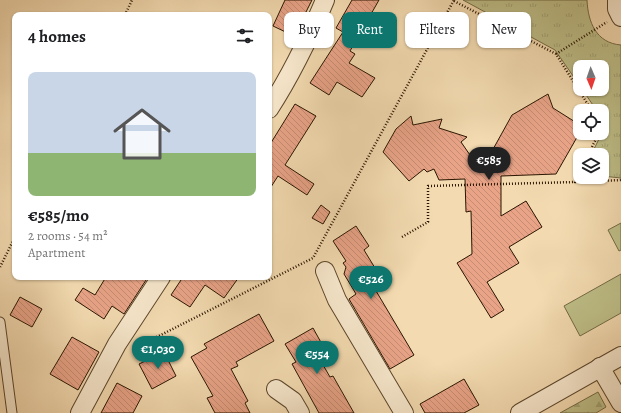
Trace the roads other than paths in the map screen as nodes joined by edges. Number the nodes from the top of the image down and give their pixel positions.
1 (325, 0) edge
2 (272, 104) edge
3 (325, 271) dead end
4 (159, 280) edge
5 (0, 322) edge
6 (621, 356) edge
7 (600, 368) junction
8 (276, 389) dead end
9 (621, 403) edge
10 (12, 413) edge
11 (80, 413) edge
12 (300, 413) edge
13 (404, 413) edge
14 (520, 413) edge

1 - 2 street
3 - 13 street
4 - 11 street
5 - 10 lane
6 - 7 street
7 - 9 street
7 - 14 street
8 - 12 street

